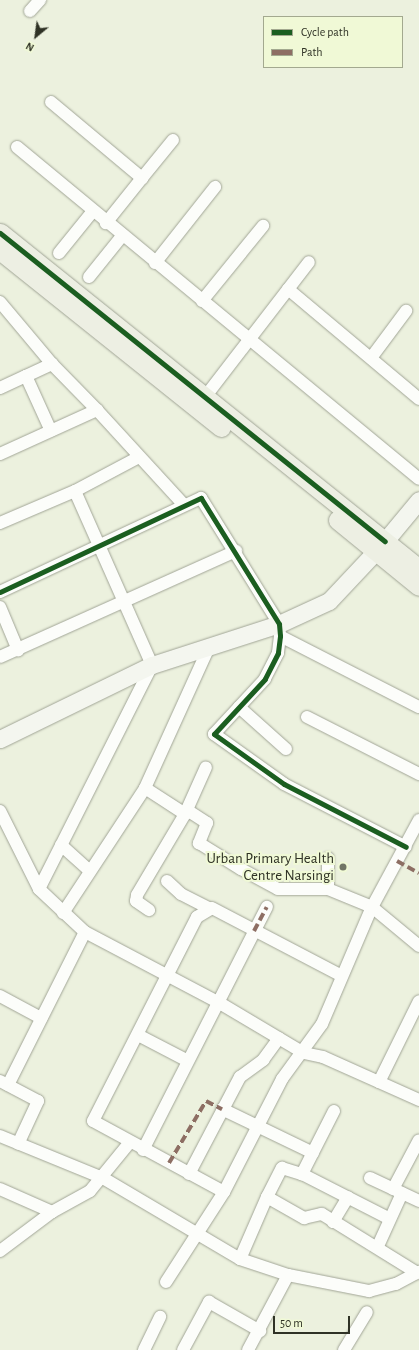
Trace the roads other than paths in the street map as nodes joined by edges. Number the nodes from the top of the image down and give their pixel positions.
1 (40, 0) edge
2 (30, 11) dead end
3 (51, 102) dead end
4 (173, 140) dead end
5 (17, 147) dead end
6 (142, 178) junction
7 (215, 187) dead end
8 (93, 212) junction
9 (106, 223) junction
10 (263, 226) dead end
11 (0, 233) edge
12 (122, 236) junction
13 (0, 250) edge
14 (59, 253) dead end
15 (309, 262) dead end
16 (156, 263) junction
17 (89, 277) dead end
18 (288, 289) junction
19 (202, 301) junction
20 (2, 310) edge
21 (406, 310) dead end
22 (250, 340) junction
23 (371, 358) junction
24 (52, 364) junction
25 (26, 376) junction
26 (0, 388) edge
27 (418, 395) edge
28 (205, 397) junction
29 (96, 410) junction
30 (51, 431) junction
31 (0, 454) edge
32 (139, 457) junction
33 (419, 479) edge
34 (75, 491) junction
35 (419, 500) edge
36 (184, 505) junction
37 (0, 523) edge
38 (100, 542) junction
39 (381, 546) junction
40 (236, 551) junction
41 (419, 569) edge
42 (419, 586) edge
43 (0, 592) edge
44 (125, 601) junction
45 (0, 608) edge
46 (279, 630) junction
47 (208, 649) junction
48 (18, 650) junction
49 (0, 658) edge
50 (152, 665) junction
51 (239, 707) junction
52 (419, 707) edge
53 (306, 717) dead end
54 (0, 739) edge
55 (286, 750) dead end
56 (206, 767) dead end
57 (419, 774) edge
58 (145, 788) junction
59 (0, 811) edge
60 (186, 812) junction
61 (419, 820) edge
62 (61, 846) junction
63 (406, 847) junction
64 (328, 858) dead end
65 (90, 871) junction
66 (167, 881) dead end
67 (39, 889) junction
68 (328, 889) junction
69 (267, 907) dead end
70 (372, 907) junction
71 (208, 908) junction
72 (149, 910) dead end
73 (63, 913) junction
74 (85, 932) junction
75 (254, 932) junction
76 (419, 946) edge
77 (169, 975) junction
78 (340, 975) junction
79 (0, 996) edge
80 (419, 1001) edge
81 (218, 1002) junction
82 (41, 1018) junction
83 (138, 1035) junction
84 (279, 1038) junction
85 (304, 1053) junction
86 (186, 1060) junction
87 (379, 1082) junction
88 (4, 1083) edge
89 (419, 1100) edge
90 (222, 1109) junction
91 (334, 1111) dead end
92 (258, 1126) junction
93 (0, 1136) edge
94 (419, 1140) edge
95 (130, 1142) junction
96 (18, 1144) junction
97 (143, 1150) junction
98 (313, 1153) junction
99 (189, 1174) junction
100 (302, 1174) junction
101 (103, 1178) junction
102 (370, 1178) dead end
103 (0, 1190) edge
104 (397, 1191) junction
105 (224, 1192) junction
106 (267, 1197) junction
107 (348, 1197) junction
108 (419, 1201) edge
109 (52, 1212) junction
110 (388, 1218) junction
111 (333, 1222) junction
112 (196, 1236) junction
113 (378, 1246) junction
114 (0, 1251) edge
115 (240, 1259) junction
116 (418, 1272) edge
117 (288, 1275) junction
118 (166, 1282) dead end
119 (367, 1312) dead end
120 (160, 1317) dead end
121 (260, 1331) junction
122 (144, 1350) edge
123 (183, 1350) edge
124 (248, 1350) edge
125 (344, 1350) edge

1 - 2 street
3 - 6 street
4 - 6 street
5 - 8 street
6 - 9 street
7 - 16 street
8 - 9 street
8 - 14 street
9 - 12 street
10 - 19 street
11 - 28 main road
12 - 16 street
12 - 17 street
13 - 39 main road
15 - 18 street
16 - 19 street
18 - 22 street
18 - 23 street
19 - 22 street
20 - 24 street
21 - 23 street
22 - 28 street
22 - 33 street
23 - 27 street
24 - 25 street
24 - 29 street
25 - 26 street
25 - 30 street
28 - 39 main road
29 - 30 street
29 - 32 street
30 - 31 street
32 - 34 street
32 - 36 street
34 - 37 street
34 - 38 street
35 - 39 street
36 - 38 street
36 - 40 street
38 - 43 street
38 - 44 street
39 - 41 main road
39 - 42 main road
39 - 46 street
40 - 44 street
40 - 46 street
44 - 48 street
44 - 50 street
45 - 48 street
46 - 47 street
46 - 51 street
46 - 52 street
47 - 50 street
47 - 58 street
48 - 49 street
50 - 54 street
50 - 62 street
51 - 55 street
51 - 63 street
53 - 57 street
56 - 60 street
58 - 60 street
58 - 65 street
59 - 67 street
60 - 68 street
60 - 72 street
61 - 63 street
62 - 65 street
62 - 67 street
63 - 70 street
64 - 68 street
65 - 73 street
66 - 71 street
67 - 73 street
68 - 70 street
69 - 75 street
70 - 76 street
70 - 78 street
71 - 75 street
71 - 77 street
73 - 74 street
74 - 77 street
74 - 82 street
75 - 78 street
75 - 81 street
77 - 81 street
77 - 83 street
78 - 85 street
79 - 82 street
80 - 87 street
81 - 84 street
81 - 86 street
82 - 88 street
83 - 86 street
83 - 95 street
84 - 85 street
84 - 90 street
85 - 87 street
85 - 92 street
86 - 97 street
87 - 89 street
88 - 96 street
90 - 92 street
90 - 99 street
91 - 98 street
92 - 98 street
92 - 105 street
93 - 96 street
94 - 104 street
95 - 97 street
95 - 101 street
96 - 101 street
97 - 99 street
98 - 100 street
99 - 105 street
100 - 106 street
100 - 107 street
101 - 109 street
101 - 112 street
102 - 104 street
103 - 109 street
104 - 108 street
104 - 110 street
105 - 112 street
106 - 111 street
106 - 115 street
107 - 110 street
107 - 111 street
109 - 114 street
110 - 113 street
111 - 113 street
112 - 115 street
112 - 118 street
113 - 116 street
115 - 117 street
116 - 117 street
117 - 121 street
119 - 125 street
120 - 122 street
121 - 123 street
121 - 124 street

